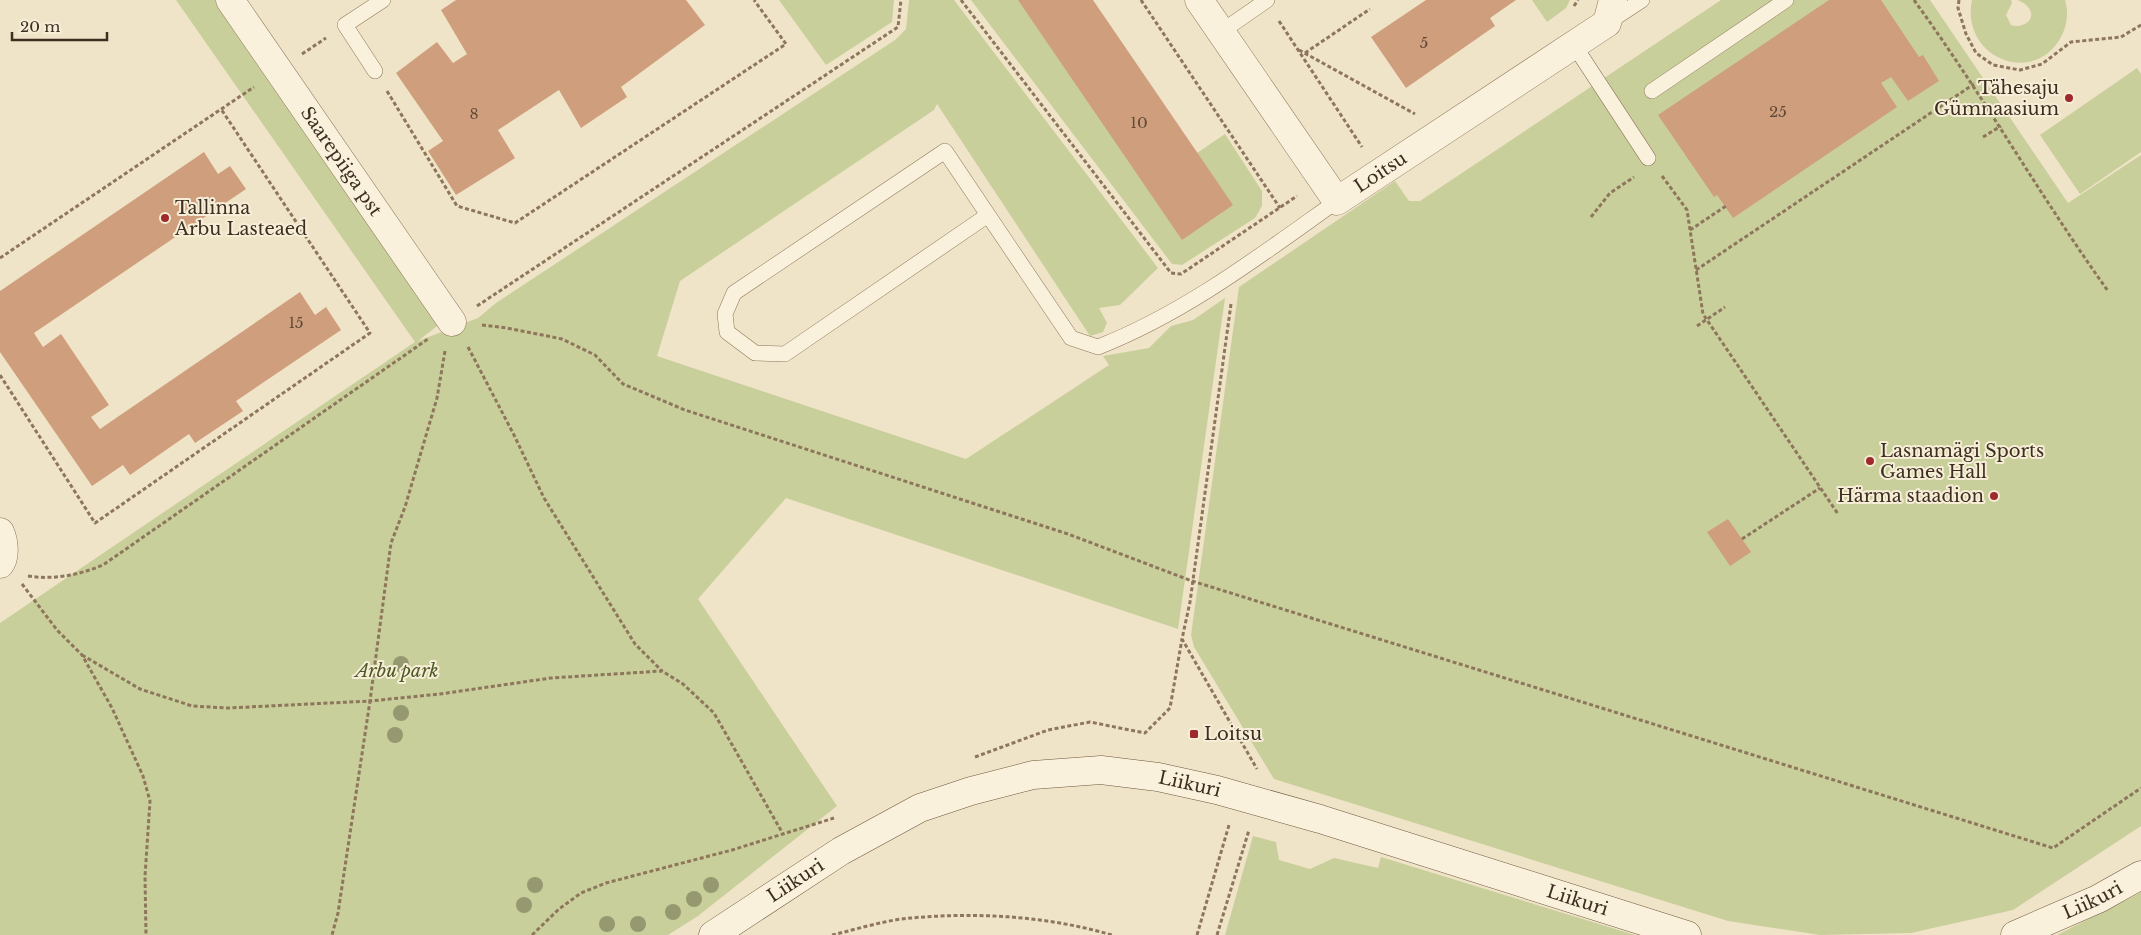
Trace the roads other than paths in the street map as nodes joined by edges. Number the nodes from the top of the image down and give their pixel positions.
1 (230, 0) edge
2 (383, 0) edge
3 (1199, 0) edge
4 (1642, 0) edge
5 (1786, 0) edge
6 (1266, 1) edge
7 (1610, 11) edge
8 (1221, 32) junction
9 (1574, 45) junction
10 (375, 71) road end
11 (1652, 91) dead end
12 (1650, 161) road end
13 (1337, 201) junction
14 (988, 214) junction
15 (452, 322) road end
16 (0, 532) edge
17 (6, 566) edge
18 (2141, 875) edge
19 (713, 935) edge
20 (1687, 935) edge
21 (2015, 935) edge

1 - 15 street, Saarepiiga pst
2 - 10 lane
3 - 8 street, Loitsu
4 - 7 lane
5 - 11 lane
6 - 8 lane
7 - 9 street, Loitsu
8 - 13 street, Loitsu
9 - 12 lane
9 - 13 street, Loitsu
13 - 14 lane
14 - 14 lane
16 - 17 street
18 - 21 street, Liikuri
19 - 20 street, Liikuri

